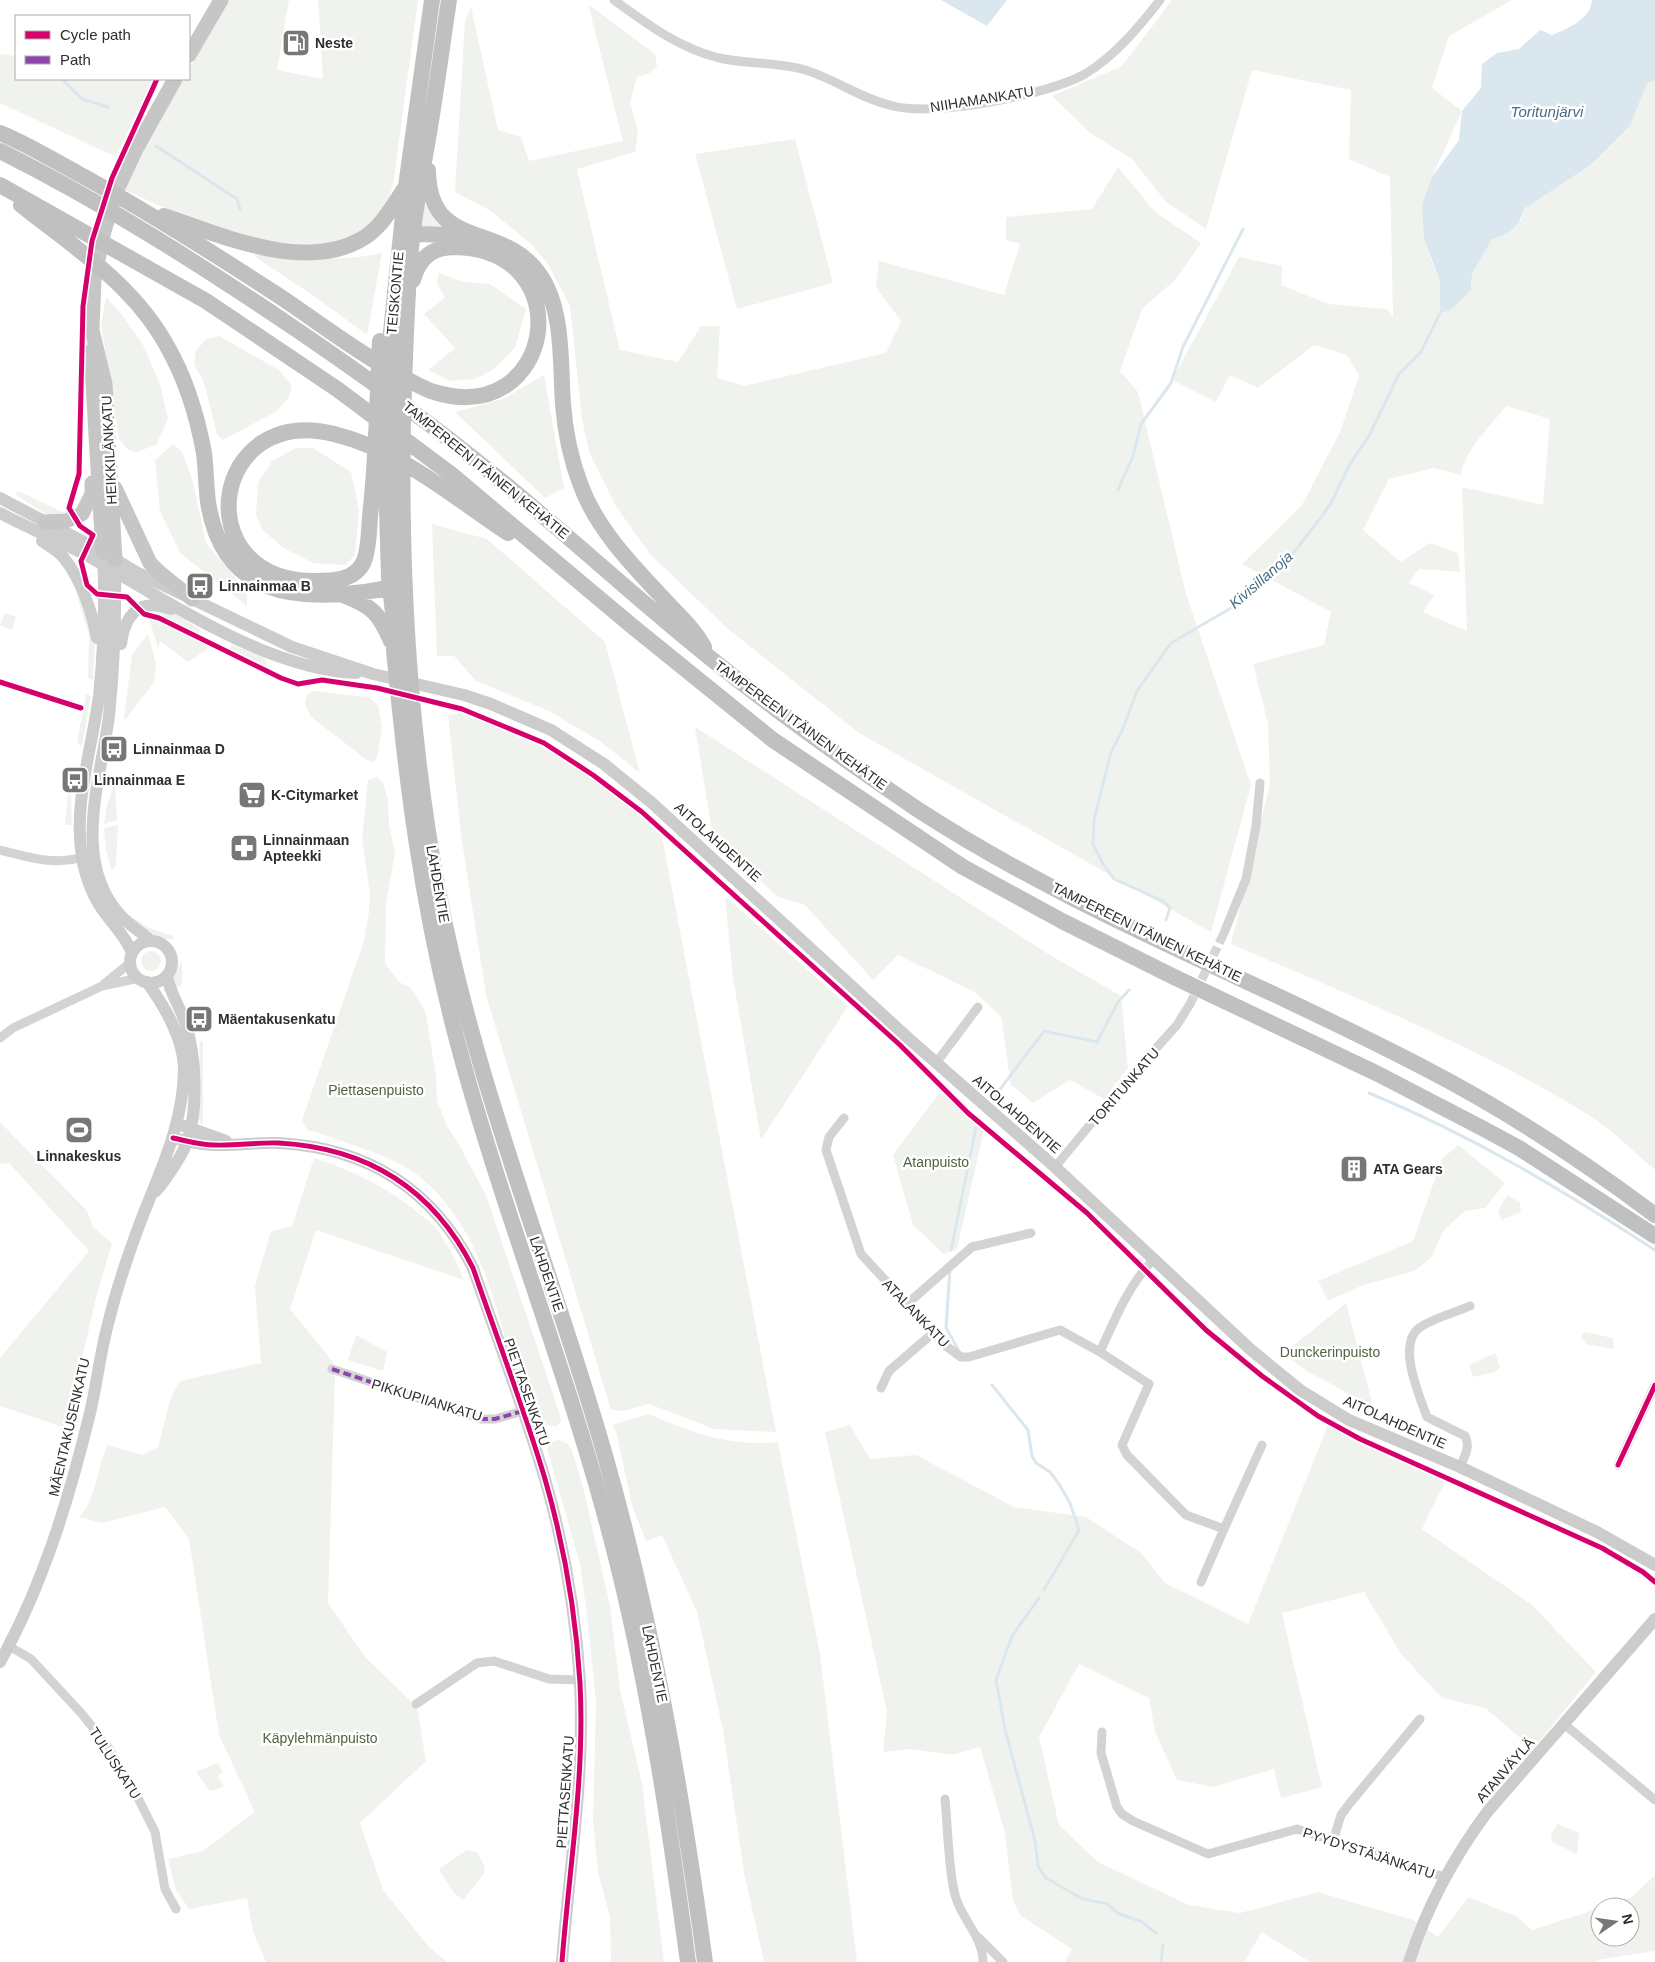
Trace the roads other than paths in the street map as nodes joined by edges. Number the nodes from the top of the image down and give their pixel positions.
1 (221, 0) edge
2 (432, 0) edge
3 (449, 0) edge
4 (614, 0) edge
5 (1160, 0) edge
6 (190, 53) edge
7 (175, 80) edge
8 (0, 134) edge
9 (428, 144) junction
10 (0, 151) edge
11 (0, 185) edge
12 (406, 186) junction
13 (0, 189) edge
14 (136, 207) junction
15 (406, 237) junction
16 (482, 237) junction
17 (407, 298) junction
18 (92, 324) junction
19 (392, 331) junction
20 (94, 426) junction
21 (110, 475) junction
22 (387, 493) junction
23 (0, 498) edge
24 (0, 513) edge
25 (14, 521) junction
26 (45, 522) junction
27 (109, 562) junction
28 (571, 574) junction
29 (395, 583) junction
30 (340, 587) junction
31 (192, 599) junction
32 (196, 617) junction
33 (401, 652) junction
34 (710, 658) junction
35 (373, 674) junction
36 (112, 681) junction
37 (99, 688) junction
38 (407, 711) junction
39 (1260, 783) dead end
40 (0, 850) edge
41 (88, 856) junction
42 (1224, 932) tunnel mouth
43 (151, 941) junction
44 (131, 958) junction
45 (166, 976) junction
46 (143, 980) junction
47 (102, 986) junction
48 (1190, 1004) tunnel mouth
49 (978, 1007) dead end
50 (0, 1038) edge
51 (936, 1063) junction
52 (844, 1118) dead end
53 (177, 1125) junction
54 (191, 1127) junction
55 (173, 1138) junction
56 (188, 1141) junction
57 (236, 1144) junction
58 (1055, 1167) junction
59 (152, 1195) junction
60 (1655, 1215) edge
61 (1032, 1233) dead end
62 (1655, 1236) edge
63 (1153, 1260) junction
64 (907, 1304) junction
65 (1470, 1306) dead end
66 (933, 1333) junction
67 (1100, 1352) junction
68 (332, 1369) dead end
69 (1655, 1385) edge
70 (881, 1388) dead end
71 (522, 1411) junction
72 (1262, 1445) dead end
73 (1618, 1465) dead end
74 (1460, 1467) junction
75 (1224, 1529) junction
76 (1655, 1565) edge
77 (1201, 1582) dead end
78 (1655, 1619) edge
79 (9, 1646) junction
80 (0, 1662) edge
81 (580, 1680) junction
82 (416, 1704) dead end
83 (1420, 1719) dead end
84 (1564, 1724) junction
85 (1102, 1732) dead end
86 (945, 1799) dead end
87 (1655, 1800) edge
88 (1333, 1841) junction
89 (1444, 1877) junction
90 (176, 1909) dead end
91 (978, 1937) junction
92 (562, 1962) edge
93 (688, 1962) edge
94 (705, 1962) edge
95 (983, 1962) edge
96 (1003, 1962) edge
97 (1409, 1962) edge

1 - 6 main road
2 - 12 highway, TEISKONTIE
3 - 9 highway, TEISKONTIE
4 - 5 street, NIIHAMANKATU
7 - 18 main road, HEIKKILÄNKATU
8 - 14 highway
9 - 15 highway, TEISKONTIE
9 - 16 highway
10 - 34 highway, TAMPEREEN ITÄINEN KEHÄTIE
11 - 28 highway, TAMPEREEN ITÄINEN KEHÄTIE
12 - 14 highway
12 - 15 highway, TEISKONTIE
13 - 30 highway
14 - 17 highway
15 - 16 highway
15 - 17 highway, TEISKONTIE
15 - 19 highway, TEISKONTIE
16 - 34 highway
17 - 19 highway, TEISKONTIE
18 - 20 main road, HEIKKILÄNKATU
18 - 21 main road, HEIKKILÄNKATU
19 - 22 highway, TEISKONTIE
20 - 26 main road
20 - 27 main road, HEIKKILÄNKATU
21 - 27 main road, HEIKKILÄNKATU
21 - 31 main road
22 - 29 highway, TEISKONTIE
22 - 30 highway
23 - 26 main road, AITOLAHDENTIE
24 - 25 main road, AITOLAHDENTIE
25 - 27 main road, AITOLAHDENTIE
25 - 37 main road
26 - 27 main road, AITOLAHDENTIE
27 - 31 main road, AITOLAHDENTIE
27 - 32 main road, AITOLAHDENTIE
27 - 36 main road
27 - 37 main road
28 - 30 highway
28 - 62 highway, TAMPEREEN ITÄINEN KEHÄTIE
29 - 30 highway
29 - 33 highway, LAHDENTIE
30 - 33 highway
31 - 35 main road, AITOLAHDENTIE
32 - 35 main road, AITOLAHDENTIE
32 - 36 main road
33 - 38 highway, LAHDENTIE
34 - 60 highway, TAMPEREEN ITÄINEN KEHÄTIE
35 - 51 main road, AITOLAHDENTIE
36 - 41 main road
37 - 41 main road
38 - 93 highway, LAHDENTIE
38 - 94 highway, LAHDENTIE
39 - 42 street
40 - 41 street
41 - 43 main road
41 - 44 main road
43 - 44 main road
43 - 45 main road
44 - 46 main road
44 - 47 street
45 - 46 main road
45 - 54 main road, MÄENTAKUSENKATU
46 - 47 street
46 - 53 main road, MÄENTAKUSENKATU
47 - 50 street
48 - 58 street, TORITUNKATU
49 - 51 street
51 - 58 main road, AITOLAHDENTIE
52 - 64 street, ATALANKATU
53 - 54 main road, PIETTASENKATU
53 - 55 main road, MÄENTAKUSENKATU
54 - 56 main road, MÄENTAKUSENKATU
54 - 57 main road, PIETTASENKATU
55 - 56 main road, PIETTASENKATU
55 - 59 main road, MÄENTAKUSENKATU
56 - 57 main road, PIETTASENKATU
56 - 59 main road, MÄENTAKUSENKATU
57 - 71 main road, PIETTASENKATU
58 - 63 main road, AITOLAHDENTIE
59 - 79 main road, MÄENTAKUSENKATU
61 - 64 street
63 - 67 street
63 - 74 main road, AITOLAHDENTIE
64 - 66 street, ATALANKATU
65 - 74 street
66 - 67 street, ATALANKATU
66 - 70 street
67 - 75 street
68 - 71 street, PIKKUPIIANKATU
69 - 73 street
71 - 81 main road, PIETTASENKATU
72 - 75 street
74 - 76 main road, AITOLAHDENTIE
75 - 77 street
78 - 84 main road, ATANVÄYLÄ
79 - 80 main road, MÄENTAKUSENKATU
79 - 90 street, TULUSKATU
81 - 82 street
81 - 92 main road, PIETTASENKATU
83 - 88 street
84 - 87 street
84 - 89 main road, ATANVÄYLÄ
85 - 88 street, PYYDYSTÄJÄNKATU
86 - 91 street
88 - 89 street, PYYDYSTÄJÄNKATU
89 - 97 main road, ATANVÄYLÄ
91 - 95 street
91 - 96 street

